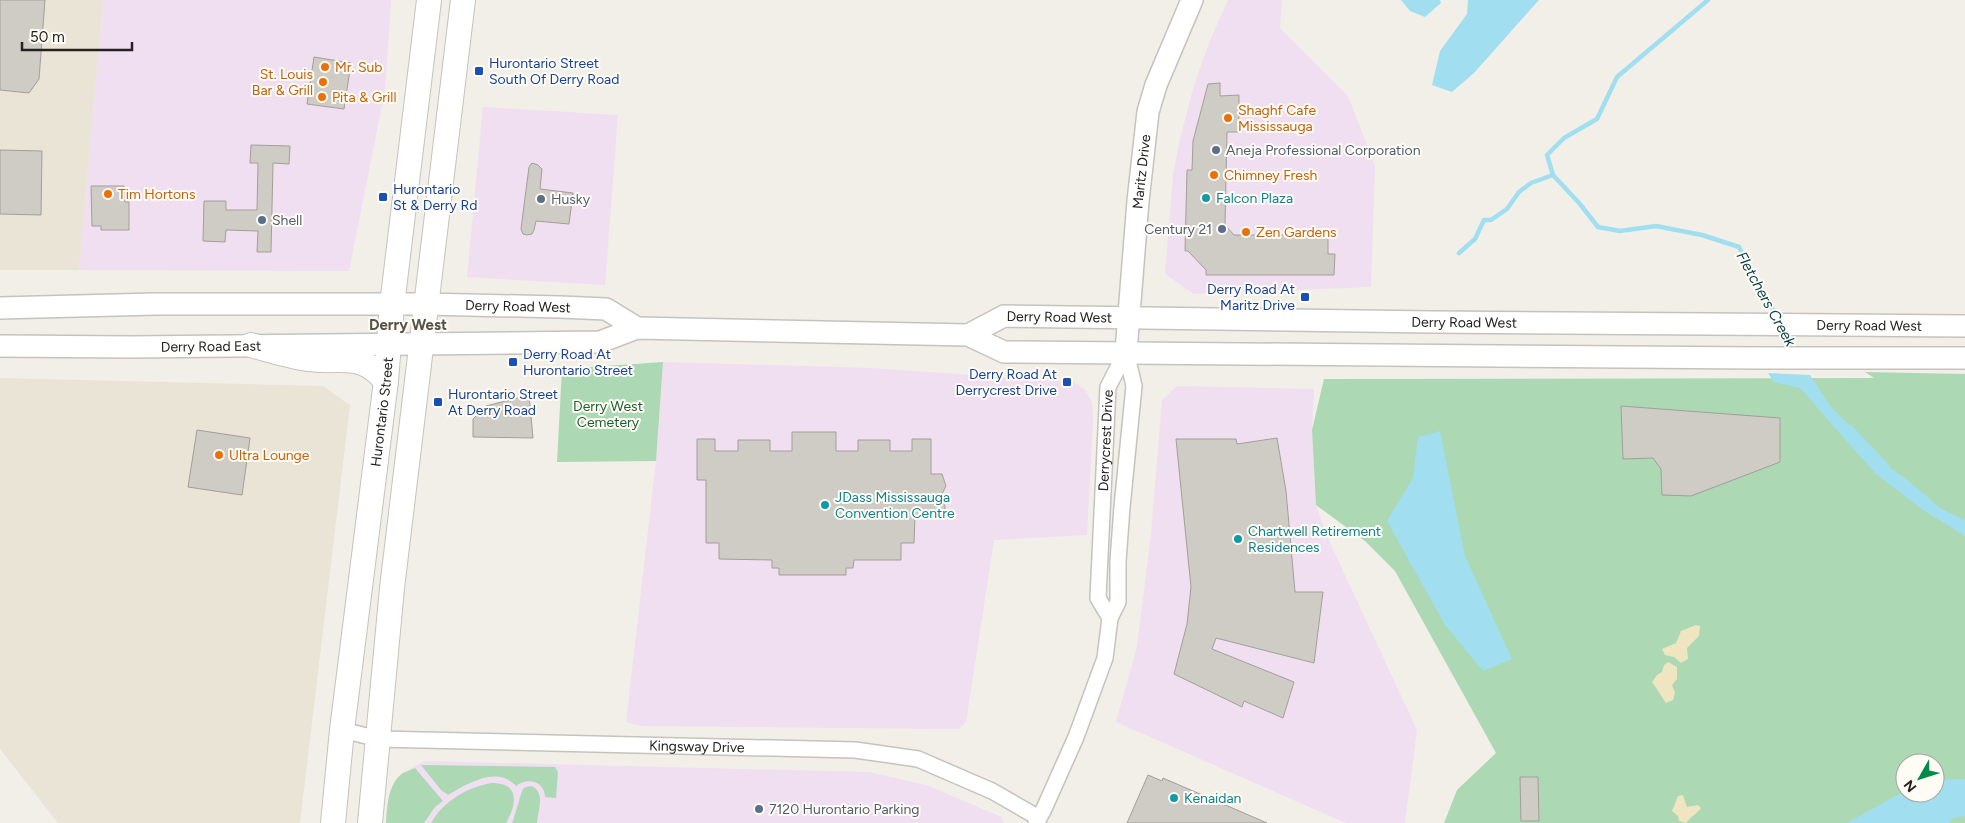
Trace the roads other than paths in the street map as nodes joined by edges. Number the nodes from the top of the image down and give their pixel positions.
1 (429, 0) edge
2 (463, 0) edge
3 (1192, 0) edge
4 (426, 304) junction
5 (392, 305) junction
6 (0, 308) edge
7 (1129, 317) junction
8 (1600, 323) junction
9 (1965, 326) edge
10 (637, 328) junction
11 (968, 335) junction
12 (422, 342) junction
13 (390, 343) junction
14 (251, 345) junction
15 (0, 346) edge
16 (1126, 352) junction
17 (1597, 356) junction
18 (1965, 358) edge
19 (386, 381) junction
20 (1110, 618) junction
21 (342, 730) junction
22 (379, 739) junction
23 (1037, 821) edge
24 (333, 823) edge
25 (370, 823) edge

1 - 5 main road, Hurontario Street
2 - 4 main road
3 - 7 main road, Maritz Drive
4 - 5 main road, Derry Road West
4 - 10 main road, Derry Road West
4 - 12 main road
5 - 6 main road
5 - 13 main road, Hurontario Street
7 - 8 main road, Derry Road West
7 - 11 main road, Derry Road West
7 - 16 main road, Maritz Drive
8 - 9 main road, Derry Road West
8 - 17 main road
10 - 11 main road, Derry Road West
10 - 12 main road, Derry Road West
11 - 16 main road, Derry Road West
12 - 13 main road, Derry Road East
12 - 22 main road
13 - 14 main road, Derry Road East
13 - 19 main road, Hurontario Street
14 - 15 main road, Derry Road East
14 - 19 main road
16 - 17 main road, Derry Road West
16 - 20 street, Derrycrest Drive
16 - 20 street, Derrycrest Drive
17 - 18 main road, Derry Road West
19 - 21 main road, Hurontario Street
20 - 23 street, Derrycrest Drive
21 - 22 street, Kingsway Drive
21 - 24 main road, Hurontario Street
22 - 23 street, Kingsway Drive
22 - 25 main road

